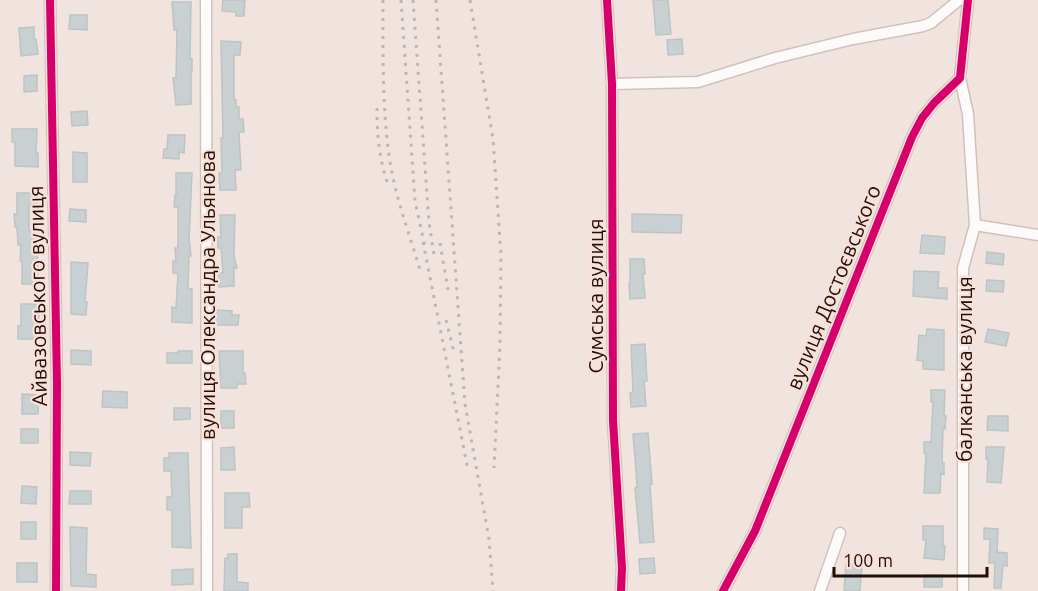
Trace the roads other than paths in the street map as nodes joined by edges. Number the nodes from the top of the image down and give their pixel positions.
1 (50, 0) edge
2 (206, 0) edge
3 (607, 0) edge
4 (959, 0) edge
5 (968, 0) edge
6 (960, 78) junction
7 (612, 84) junction
8 (975, 225) junction
9 (1038, 235) edge
10 (840, 533) dead end
11 (56, 591) edge
12 (207, 591) edge
13 (621, 591) edge
14 (723, 591) edge
15 (820, 591) edge
16 (963, 591) edge

1 - 11 street, Айвазовського вулиця
2 - 12 street, вулиця Олександра Ульянова
3 - 7 street, Сумська вулиця
4 - 7 street
5 - 6 street
6 - 8 street, балканська вулиця
6 - 14 street, вулиця Достоєвського
7 - 13 street, Сумська вулиця
8 - 9 street
8 - 16 street, балканська вулиця
10 - 15 street

